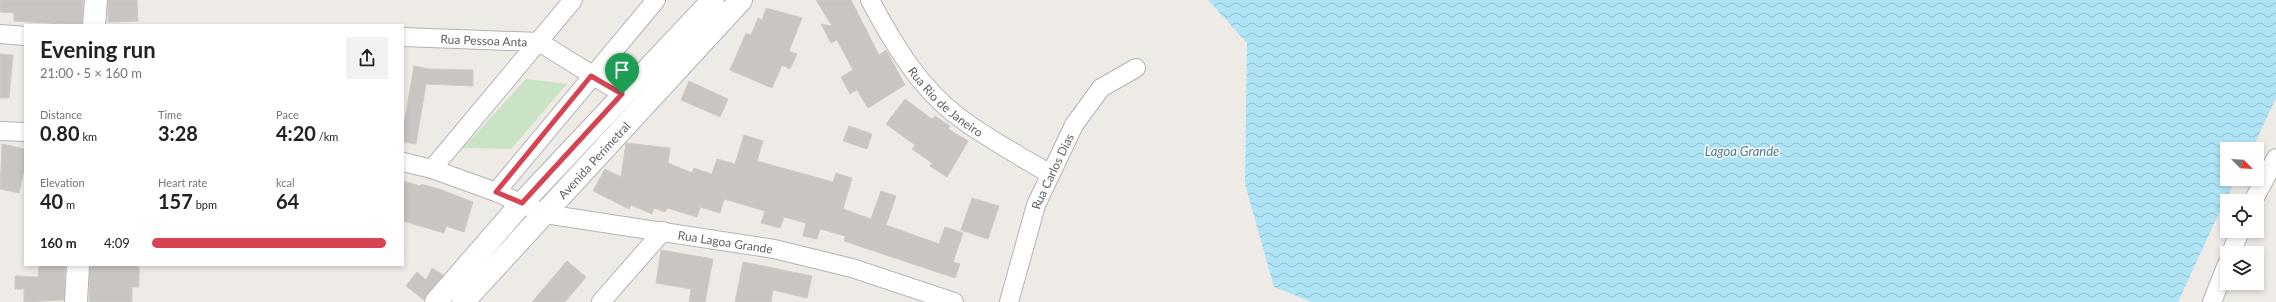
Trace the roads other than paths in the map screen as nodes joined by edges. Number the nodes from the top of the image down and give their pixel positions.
1 (96, 0) edge
2 (573, 0) edge
3 (656, 0) edge
4 (713, 0) edge
5 (741, 0) edge
6 (870, 0) edge
7 (94, 24) edge
8 (0, 34) edge
9 (24, 36) edge
10 (404, 37) edge
11 (539, 42) junction
12 (1136, 68) dead end
13 (591, 76) junction
14 (622, 94) junction
15 (0, 131) edge
16 (24, 132) edge
17 (2276, 158) edge
18 (404, 162) edge
19 (432, 169) junction
20 (1050, 174) junction
21 (496, 192) junction
22 (2257, 194) edge
23 (522, 203) junction
24 (545, 214) junction
25 (663, 231) junction
26 (78, 266) edge
27 (2220, 282) edge
28 (76, 302) edge
29 (436, 302) edge
30 (464, 302) edge
31 (601, 302) edge
32 (954, 302) edge
33 (1009, 302) edge
34 (2212, 302) edge

1 - 7 street
2 - 11 street
3 - 13 street
4 - 14 street, Avenida Perimetral
5 - 24 street, Avenida Perimetral
6 - 20 street, Rua Rio de Janeiro
8 - 9 street
10 - 11 street, Rua Pessoa Anta
11 - 13 street, Rua Pessoa Anta
11 - 19 street
12 - 20 street, Rua Carlos Dias
13 - 14 street, Rua Pessoa Anta
13 - 21 street
14 - 23 street, Avenida Perimetral
15 - 16 street
17 - 22 street
18 - 19 street, Rua Lagoa Grande
19 - 21 street, Rua Lagoa Grande
20 - 33 street, Rua Carlos Dias
21 - 23 street, Rua Lagoa Grande
23 - 24 street, Rua Lagoa Grande
23 - 29 street, Avenida Perimetral
24 - 25 street, Rua Lagoa Grande
24 - 30 street, Avenida Perimetral
25 - 31 street
25 - 32 street, Rua Lagoa Grande
26 - 28 street
27 - 34 street

